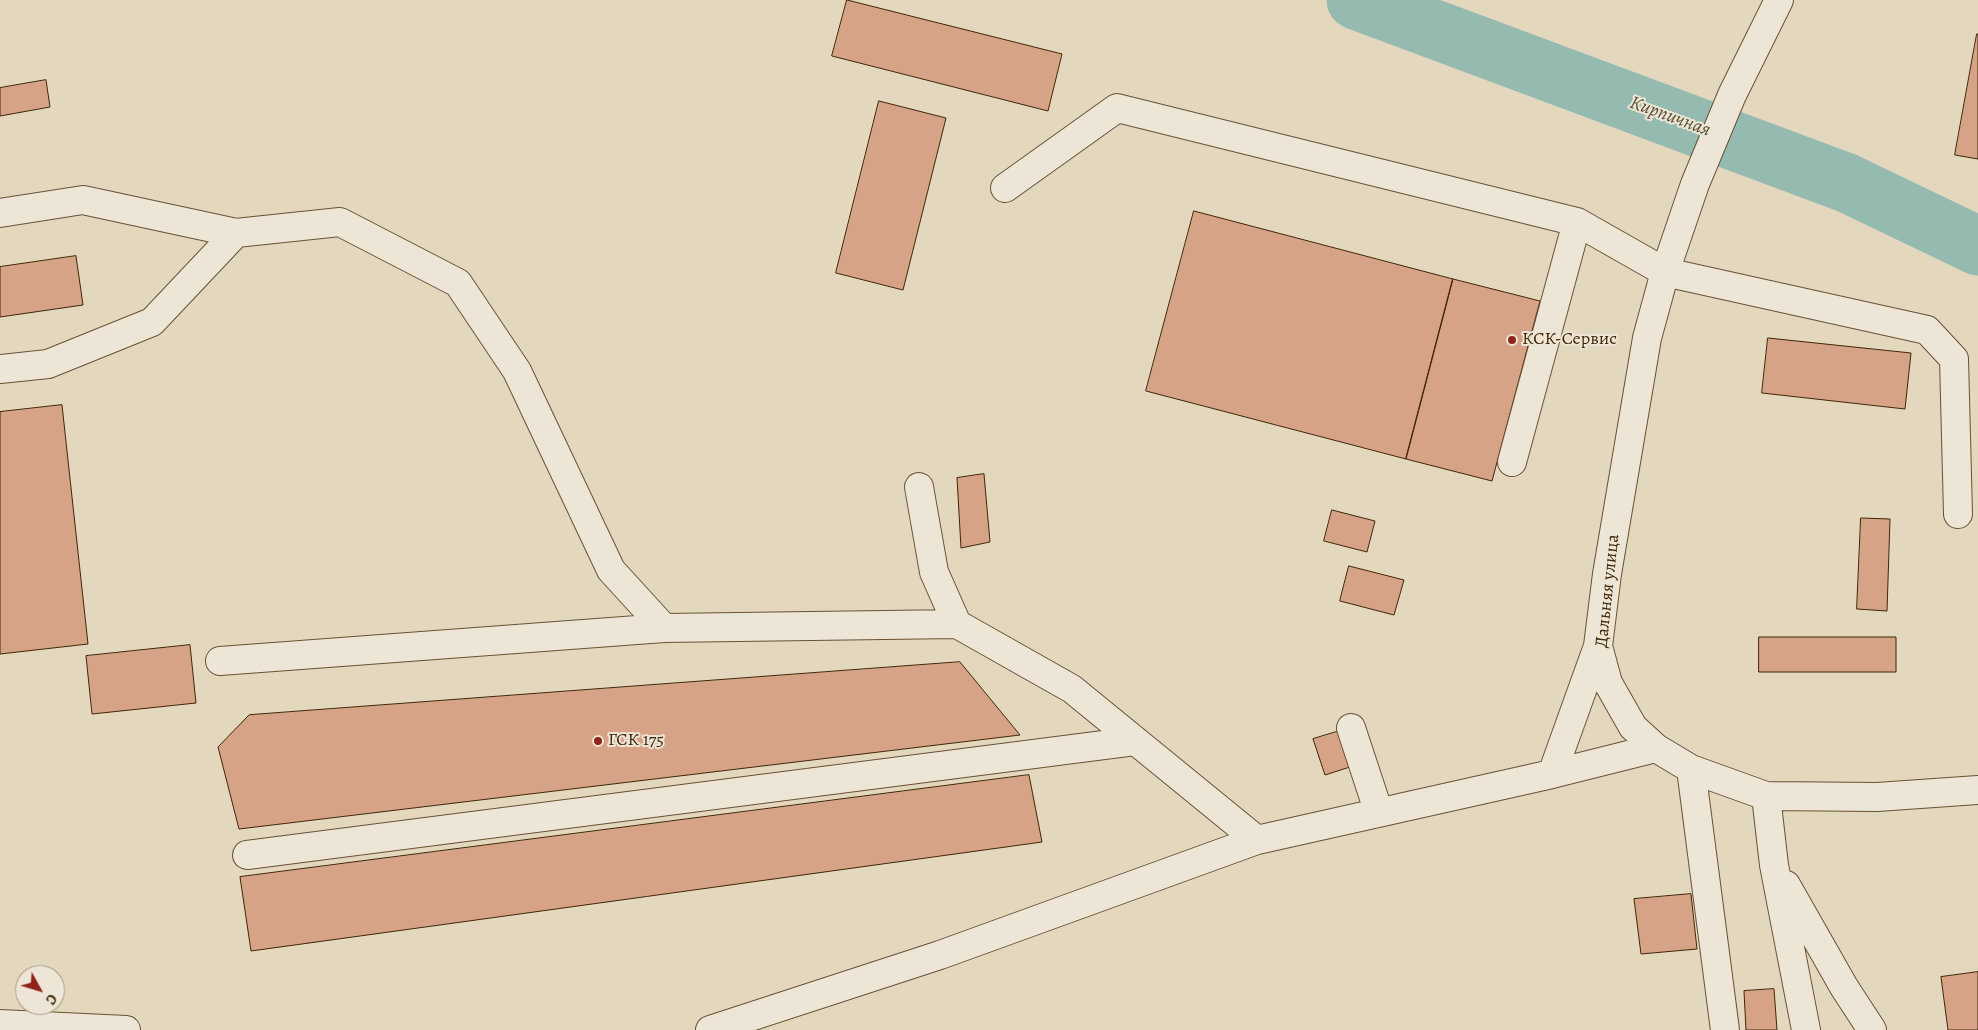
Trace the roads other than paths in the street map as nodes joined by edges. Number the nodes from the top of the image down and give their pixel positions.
1 (1779, 0) edge
2 (1005, 188) dead end
3 (0, 213) edge
4 (1577, 222) junction
5 (236, 233) junction
6 (1665, 272) junction
7 (0, 369) edge
8 (1512, 462) dead end
9 (919, 487) dead end
10 (1958, 514) dead end
11 (957, 624) junction
12 (664, 628) junction
13 (1598, 646) junction
14 (220, 660) dead end
15 (1351, 728) dead end
16 (1136, 741) junction
17 (1656, 748) junction
18 (1692, 769) junction
19 (1552, 774) junction
20 (1978, 790) edge
21 (1766, 796) junction
22 (1379, 814) junction
23 (1257, 840) junction
24 (247, 855) dead end
25 (1774, 865) junction
26 (0, 1024) edge
27 (126, 1030) edge
28 (710, 1030) edge
29 (1725, 1030) edge
30 (1806, 1030) edge
31 (1872, 1030) edge

1 - 6 street, Дальняя улица
2 - 4 street
3 - 5 street
4 - 6 street
4 - 8 street
5 - 7 street
5 - 12 street
6 - 10 street
6 - 13 street, Дальняя улица
9 - 11 street
11 - 12 street
11 - 16 street
12 - 14 street
13 - 17 street, Дальняя улица
13 - 19 street
15 - 22 street
16 - 23 street
16 - 24 street
17 - 18 street, Дальняя улица
17 - 19 street
18 - 21 street, Дальняя улица
18 - 29 street
19 - 22 street
20 - 21 street, Дальняя улица
21 - 25 street
22 - 23 street
23 - 28 street
25 - 30 street
25 - 31 street
26 - 27 street

